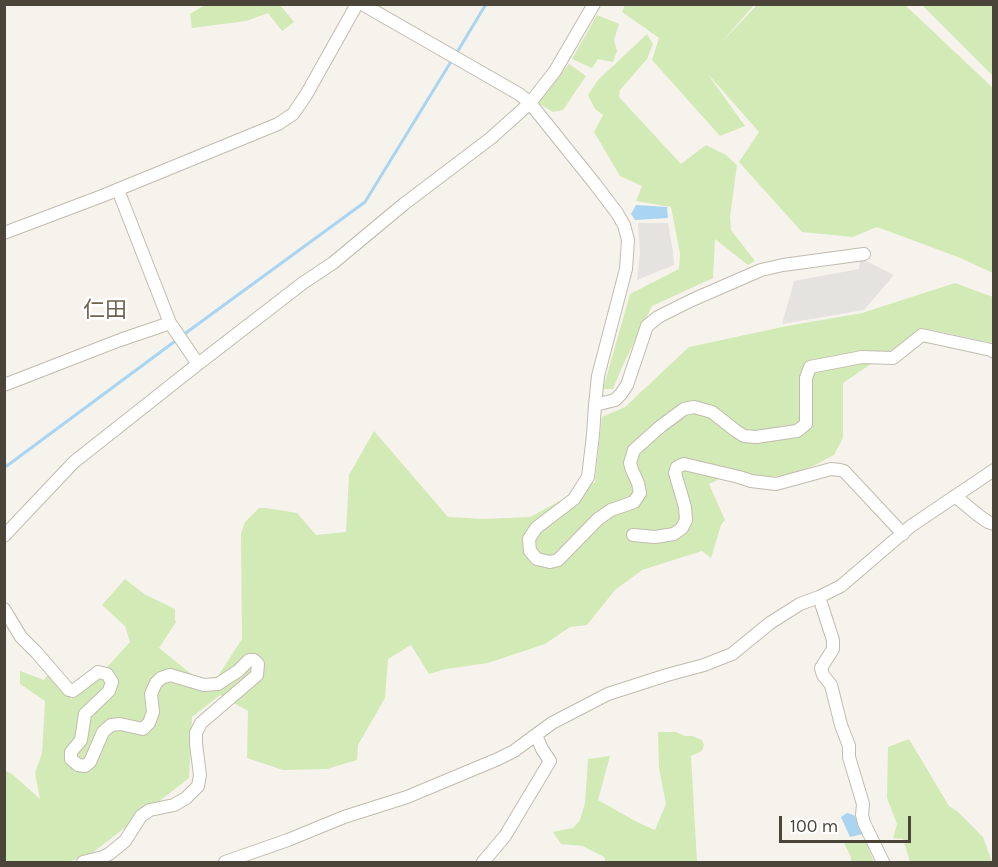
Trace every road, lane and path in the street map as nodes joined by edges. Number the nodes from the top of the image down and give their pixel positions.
1 (357, 4) edge
2 (362, 4) edge
3 (594, 4) edge
4 (530, 103) junction
5 (118, 190) junction
6 (4, 233) edge
7 (864, 254) dead end
8 (170, 323) junction
9 (993, 352) edge
10 (198, 364) junction
11 (4, 385) edge
12 (595, 405) junction
13 (993, 470) edge
14 (955, 496) junction
15 (993, 524) edge
16 (903, 534) junction
17 (633, 535) dead end
18 (4, 536) edge
19 (819, 597) junction
20 (4, 609) edge
21 (536, 735) junction
22 (83, 862) edge
23 (225, 862) edge
24 (483, 862) edge
25 (883, 862) edge

1 - 5 street
2 - 4 street
3 - 4 street
4 - 10 street
4 - 12 street
5 - 6 street
5 - 8 street
7 - 12 street
8 - 10 street
8 - 11 street
9 - 12 street
10 - 18 street
13 - 14 street
14 - 15 street
14 - 16 street
16 - 17 street
16 - 19 street
19 - 21 street
19 - 25 street
20 - 22 street
21 - 23 street
21 - 24 street

